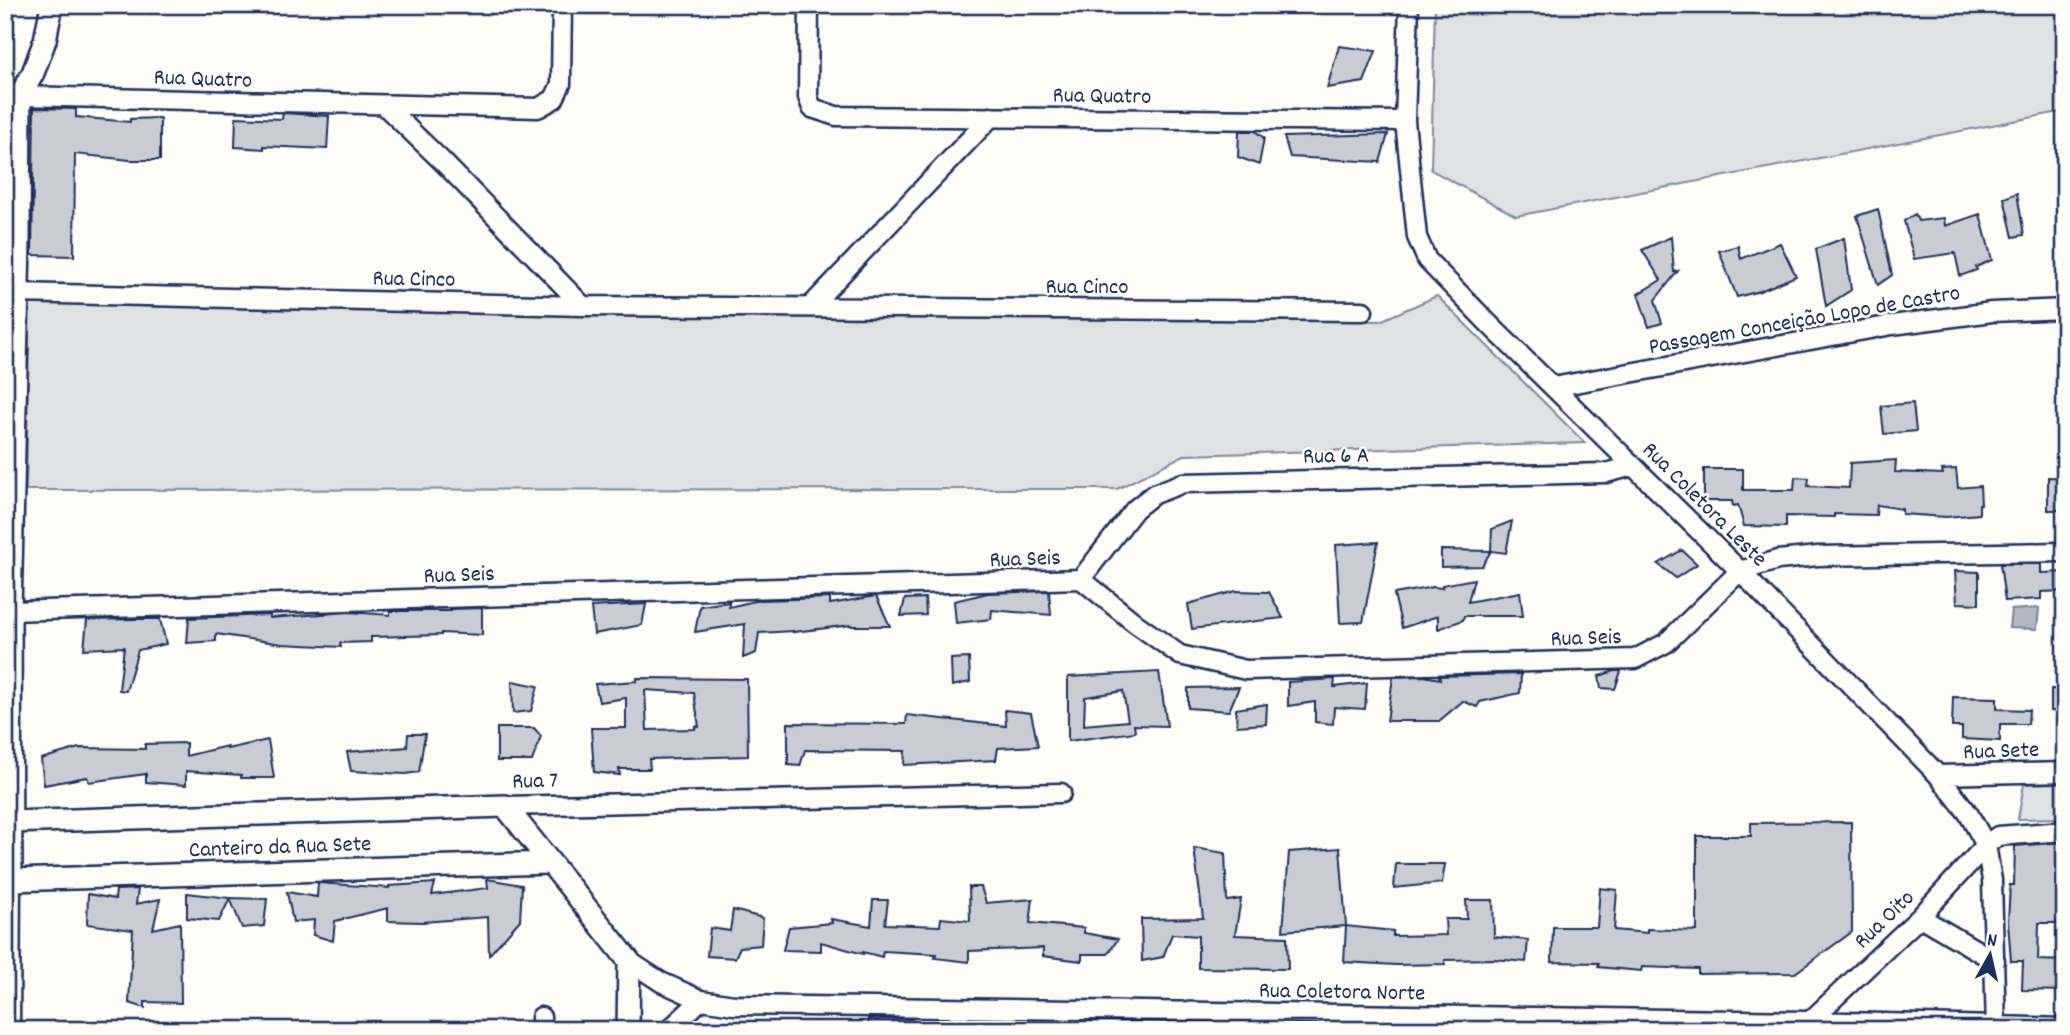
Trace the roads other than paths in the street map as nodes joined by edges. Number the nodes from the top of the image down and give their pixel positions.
1 (52, 5) edge
2 (562, 5) edge
3 (809, 5) edge
4 (1409, 5) edge
5 (20, 96) junction
6 (385, 106) junction
7 (991, 117) junction
8 (1405, 121) junction
9 (12, 245) edge
10 (16, 293) junction
11 (583, 306) junction
12 (810, 307) junction
13 (2065, 309) edge
14 (1363, 311) dead end
15 (1553, 387) junction
16 (1633, 466) junction
17 (2065, 552) edge
18 (1740, 572) junction
19 (1081, 579) junction
20 (10, 611) junction
21 (8, 695) edge
22 (2065, 772) edge
23 (1938, 775) junction
24 (1061, 793) dead end
25 (505, 806) junction
26 (11, 821) junction
27 (2065, 831) edge
28 (1986, 845) junction
29 (550, 863) junction
30 (11, 880) junction
31 (1920, 917) junction
32 (629, 961) junction
33 (1995, 961) junction
34 (701, 1000) junction
35 (1810, 1021) junction
36 (1996, 1028) edge
37 (2065, 1028) edge
38 (10, 1030) edge
39 (628, 1030) edge
40 (669, 1030) edge

1 - 5 street
2 - 6 street, Rua Quatro
3 - 7 street, Rua Quatro
4 - 8 street, Rua Coletora Leste
5 - 6 street, Rua Quatro
5 - 9 street
6 - 11 street
7 - 8 street, Rua Quatro
7 - 12 street
8 - 15 street, Rua Coletora Leste
9 - 10 street
10 - 11 street, Rua Cinco
10 - 20 street
11 - 12 street, Rua Cinco
12 - 14 street, Rua Cinco
13 - 15 street, Passagem Conceição Lopo de Castro
15 - 16 street, Rua Coletora Leste
16 - 18 street, Rua Coletora Leste
16 - 19 street, Rua 6 A
17 - 18 street, Rua Seis
18 - 19 street, Rua Seis
18 - 23 street, Rua Coletora Leste
19 - 20 street, Rua Seis
20 - 21 street
21 - 26 street
22 - 23 street, Rua Sete
23 - 28 street, Rua Coletora Leste
24 - 25 street, Rua 7
25 - 26 street, Rua 7
25 - 29 street
26 - 30 street
27 - 28 street
28 - 31 street, Rua Oito
28 - 33 street, Rua Coletora Leste
29 - 30 street, Canteiro da Rua Sete
29 - 32 street
30 - 38 street
31 - 33 street
31 - 35 street, Rua Oito
32 - 34 street, Rua Coletora Norte
32 - 39 street
33 - 36 street, Rua Coletora Leste
34 - 35 street, Rua Coletora Norte
34 - 40 street
35 - 36 street, Rua Coletora Norte
36 - 37 street, Rua Coletora Norte

